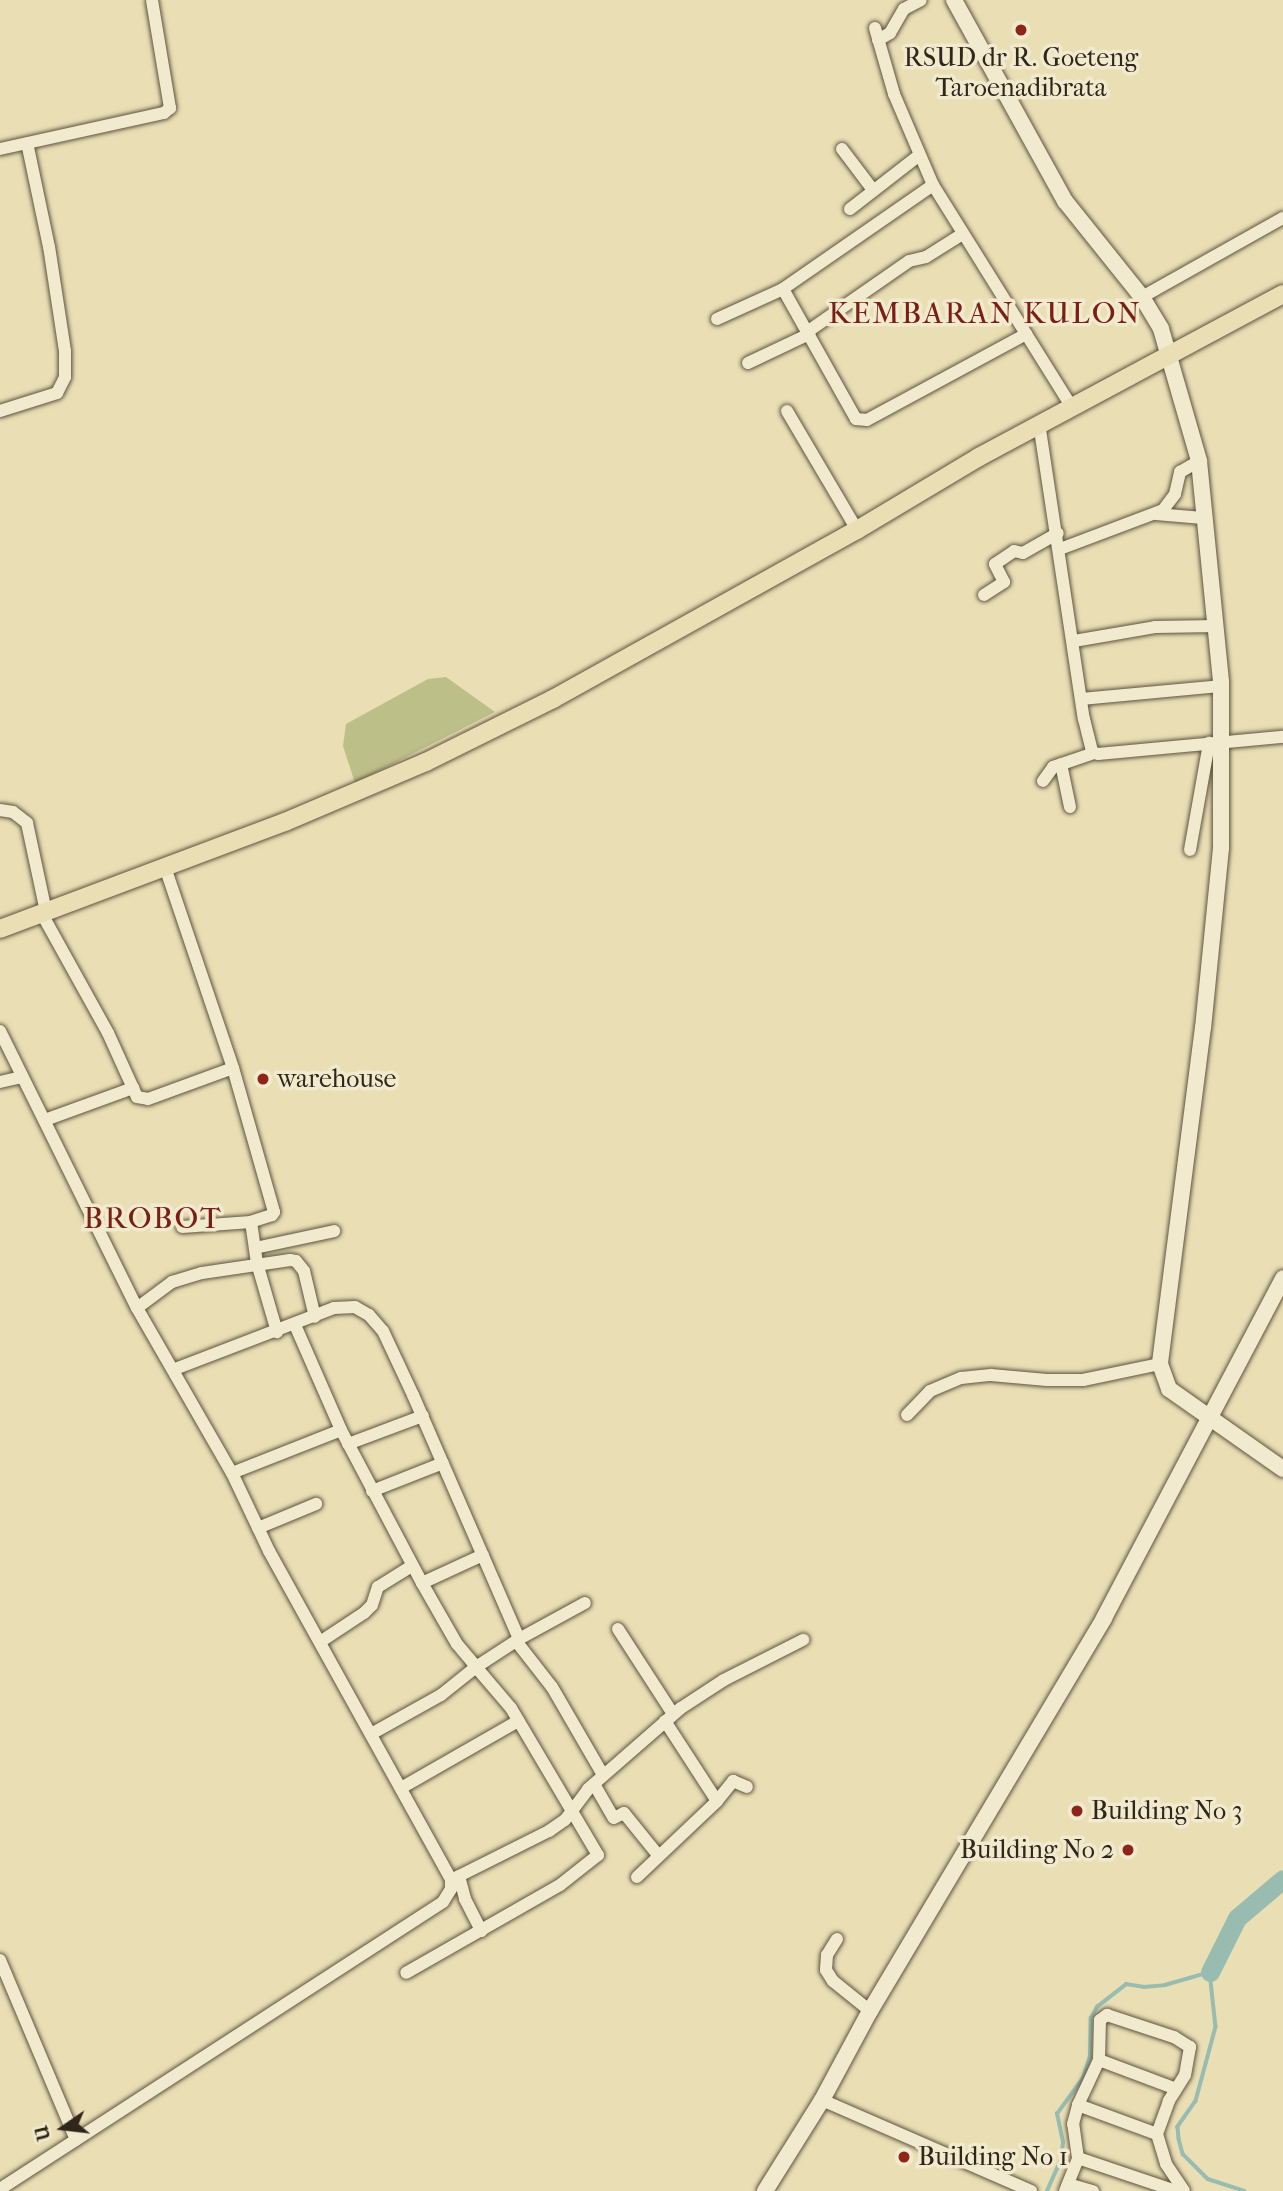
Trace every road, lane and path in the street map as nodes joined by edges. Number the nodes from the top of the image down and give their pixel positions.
1 (152, 0) edge
2 (921, 0) edge
3 (954, 0) edge
4 (27, 143) junction
5 (0, 149) edge
6 (842, 149) dead end
7 (918, 156) junction
8 (933, 185) junction
9 (873, 190) junction
10 (850, 209) dead end
11 (1283, 218) edge
12 (961, 235) junction
13 (783, 289) junction
14 (1283, 294) edge
15 (1142, 297) junction
16 (717, 319) dead end
17 (808, 333) junction
18 (1026, 334) junction
19 (1168, 355) junction
20 (748, 363) dead end
21 (1071, 406) junction
22 (0, 411) edge
23 (787, 411) dead end
24 (1039, 424) junction
25 (1199, 461) junction
26 (1156, 514) junction
27 (1203, 518) junction
28 (857, 530) junction
29 (1058, 533) junction
30 (1060, 549) junction
31 (984, 595) dead end
32 (1217, 626) junction
33 (1074, 640) junction
34 (1222, 686) junction
35 (1081, 699) junction
36 (1283, 737) edge
37 (1216, 743) junction
38 (1094, 753) junction
39 (1061, 764) junction
40 (1043, 781) dead end
41 (1070, 807) dead end
42 (0, 810) edge
43 (1190, 850) dead end
44 (164, 867) junction
45 (44, 913) junction
46 (0, 929) edge
47 (0, 1031) edge
48 (233, 1068) junction
49 (22, 1077) junction
50 (0, 1082) edge
51 (133, 1088) junction
52 (45, 1120) junction
53 (251, 1222) junction
54 (183, 1227) dead end
55 (334, 1231) dead end
56 (255, 1248) junction
57 (257, 1263) junction
58 (1283, 1278) edge
59 (138, 1308) junction
60 (315, 1317) junction
61 (295, 1325) junction
62 (277, 1332) junction
63 (1160, 1364) junction
64 (175, 1369) junction
65 (906, 1415) dead end
66 (423, 1416) junction
67 (1209, 1418) junction
68 (341, 1430) junction
69 (348, 1444) junction
70 (443, 1463) junction
71 (1283, 1469) edge
72 (232, 1473) junction
73 (372, 1491) junction
74 (316, 1504) dead end
75 (258, 1528) junction
76 (483, 1555) junction
77 (412, 1566) junction
78 (422, 1583) junction
79 (584, 1603) dead end
80 (618, 1629) dead end
81 (517, 1640) junction
82 (803, 1640) dead end
83 (320, 1642) junction
84 (476, 1667) junction
85 (669, 1718) junction
86 (518, 1721) junction
87 (371, 1734) junction
88 (599, 1780) junction
89 (747, 1787) dead end
90 (401, 1788) junction
91 (717, 1801) junction
92 (571, 1812) junction
93 (658, 1856) junction
94 (636, 1877) dead end
95 (455, 1878) junction
96 (481, 1931) junction
97 (837, 1939) dead end
98 (0, 1960) edge
99 (406, 1973) dead end
100 (870, 2011) junction
101 (1099, 2060) junction
102 (1176, 2089) junction
103 (822, 2100) junction
104 (1078, 2105) junction
105 (1157, 2134) junction
106 (76, 2140) junction
107 (1078, 2158) junction
108 (1066, 2187) edge
109 (0, 2189) edge
110 (765, 2191) edge
111 (1031, 2191) edge
112 (1093, 2191) edge
113 (1176, 2191) edge
114 (1184, 2191) edge

1 - 4 street
2 - 7 street
3 - 15 street
4 - 5 street
4 - 22 street
6 - 9 street
7 - 8 street
7 - 9 street
8 - 12 street
8 - 13 street
9 - 10 street
11 - 15 street
12 - 17 street
12 - 18 street
13 - 16 street
13 - 17 street
14 - 19 main road
15 - 19 street
17 - 18 street
17 - 20 street
18 - 21 street
19 - 21 main road
19 - 25 street
21 - 24 main road
23 - 28 street
24 - 28 main road
24 - 29 street
25 - 26 street
25 - 27 street
26 - 27 street
26 - 30 street
27 - 32 street
28 - 44 main road
29 - 30 street
29 - 31 street
30 - 33 street
32 - 33 street
32 - 34 street
33 - 35 street
34 - 35 street
34 - 37 street
35 - 38 street
36 - 37 street
37 - 38 street
37 - 43 street
37 - 63 street
38 - 39 street
39 - 40 street
39 - 41 street
42 - 45 street
44 - 45 main road
44 - 48 street
45 - 46 main road
45 - 51 street
47 - 49 street
48 - 51 street
48 - 53 street
49 - 50 street
49 - 52 street
51 - 52 street
52 - 59 street
53 - 54 street
53 - 56 street
55 - 56 street
56 - 57 street
57 - 59 street
57 - 60 street
57 - 62 street
58 - 67 street
59 - 64 street
60 - 61 street
60 - 66 street
61 - 62 street
61 - 68 street
62 - 64 street
63 - 65 street
63 - 67 street
64 - 72 street
66 - 69 street
66 - 70 street
67 - 71 street
67 - 100 street
68 - 69 street
68 - 72 street
69 - 73 street
70 - 73 street
70 - 76 street
72 - 75 street
73 - 77 street
74 - 75 street
75 - 83 street
76 - 78 street
76 - 81 street
77 - 78 street
77 - 83 street
78 - 84 street
79 - 81 street
80 - 85 street
81 - 84 street
81 - 88 street
82 - 85 street
83 - 87 street
84 - 86 street
84 - 87 street
85 - 88 street
85 - 91 street
86 - 90 street
86 - 92 street
87 - 90 street
88 - 92 street
88 - 93 street
89 - 91 street
90 - 95 street
91 - 93 street
92 - 95 street
92 - 96 street
93 - 94 street
95 - 96 street
95 - 106 street
96 - 99 street
97 - 100 street
98 - 106 street
100 - 103 street
101 - 102 street
101 - 102 street
101 - 104 street
102 - 105 street
103 - 110 street
103 - 111 street
104 - 105 street
104 - 107 street
105 - 114 street
106 - 109 street
107 - 108 street
107 - 113 street
108 - 112 street

